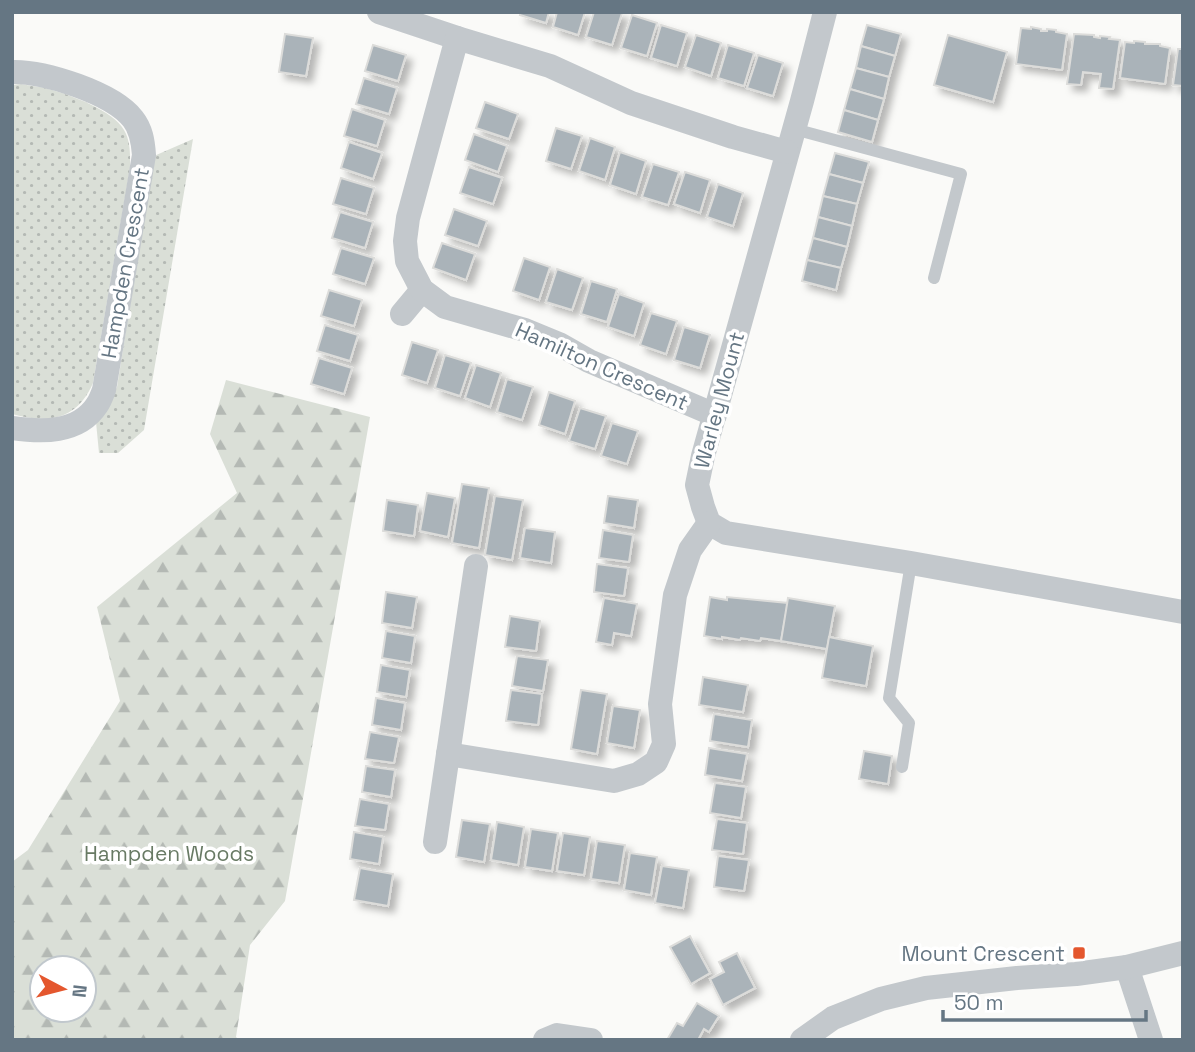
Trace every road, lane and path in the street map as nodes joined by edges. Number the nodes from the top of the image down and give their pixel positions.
1 (379, 12) edge
2 (825, 12) edge
3 (457, 38) junction
4 (12, 72) edge
5 (790, 140) junction
6 (934, 278) dead end
7 (422, 290) junction
8 (402, 314) dead end
9 (715, 415) junction
10 (12, 428) edge
11 (709, 523) junction
12 (911, 563) junction
13 (476, 566) dead end
14 (1183, 612) edge
15 (448, 754) junction
16 (902, 767) dead end
17 (435, 842) dead end
18 (1183, 953) edge
19 (1127, 967) junction
20 (545, 1040) edge
21 (592, 1040) edge
22 (802, 1040) edge
23 (1151, 1040) edge

1 - 3 street
2 - 5 street, Warley Mount
3 - 5 street
3 - 7 street
4 - 10 street, Hampden Crescent
5 - 6 lane
5 - 9 street, Warley Mount
7 - 8 street
7 - 9 street, Hamilton Crescent
9 - 11 street, Warley Mount
11 - 12 street
11 - 15 street
12 - 14 street
12 - 16 lane
13 - 15 street
15 - 17 street
18 - 19 street
19 - 22 street
19 - 23 street
20 - 21 street

